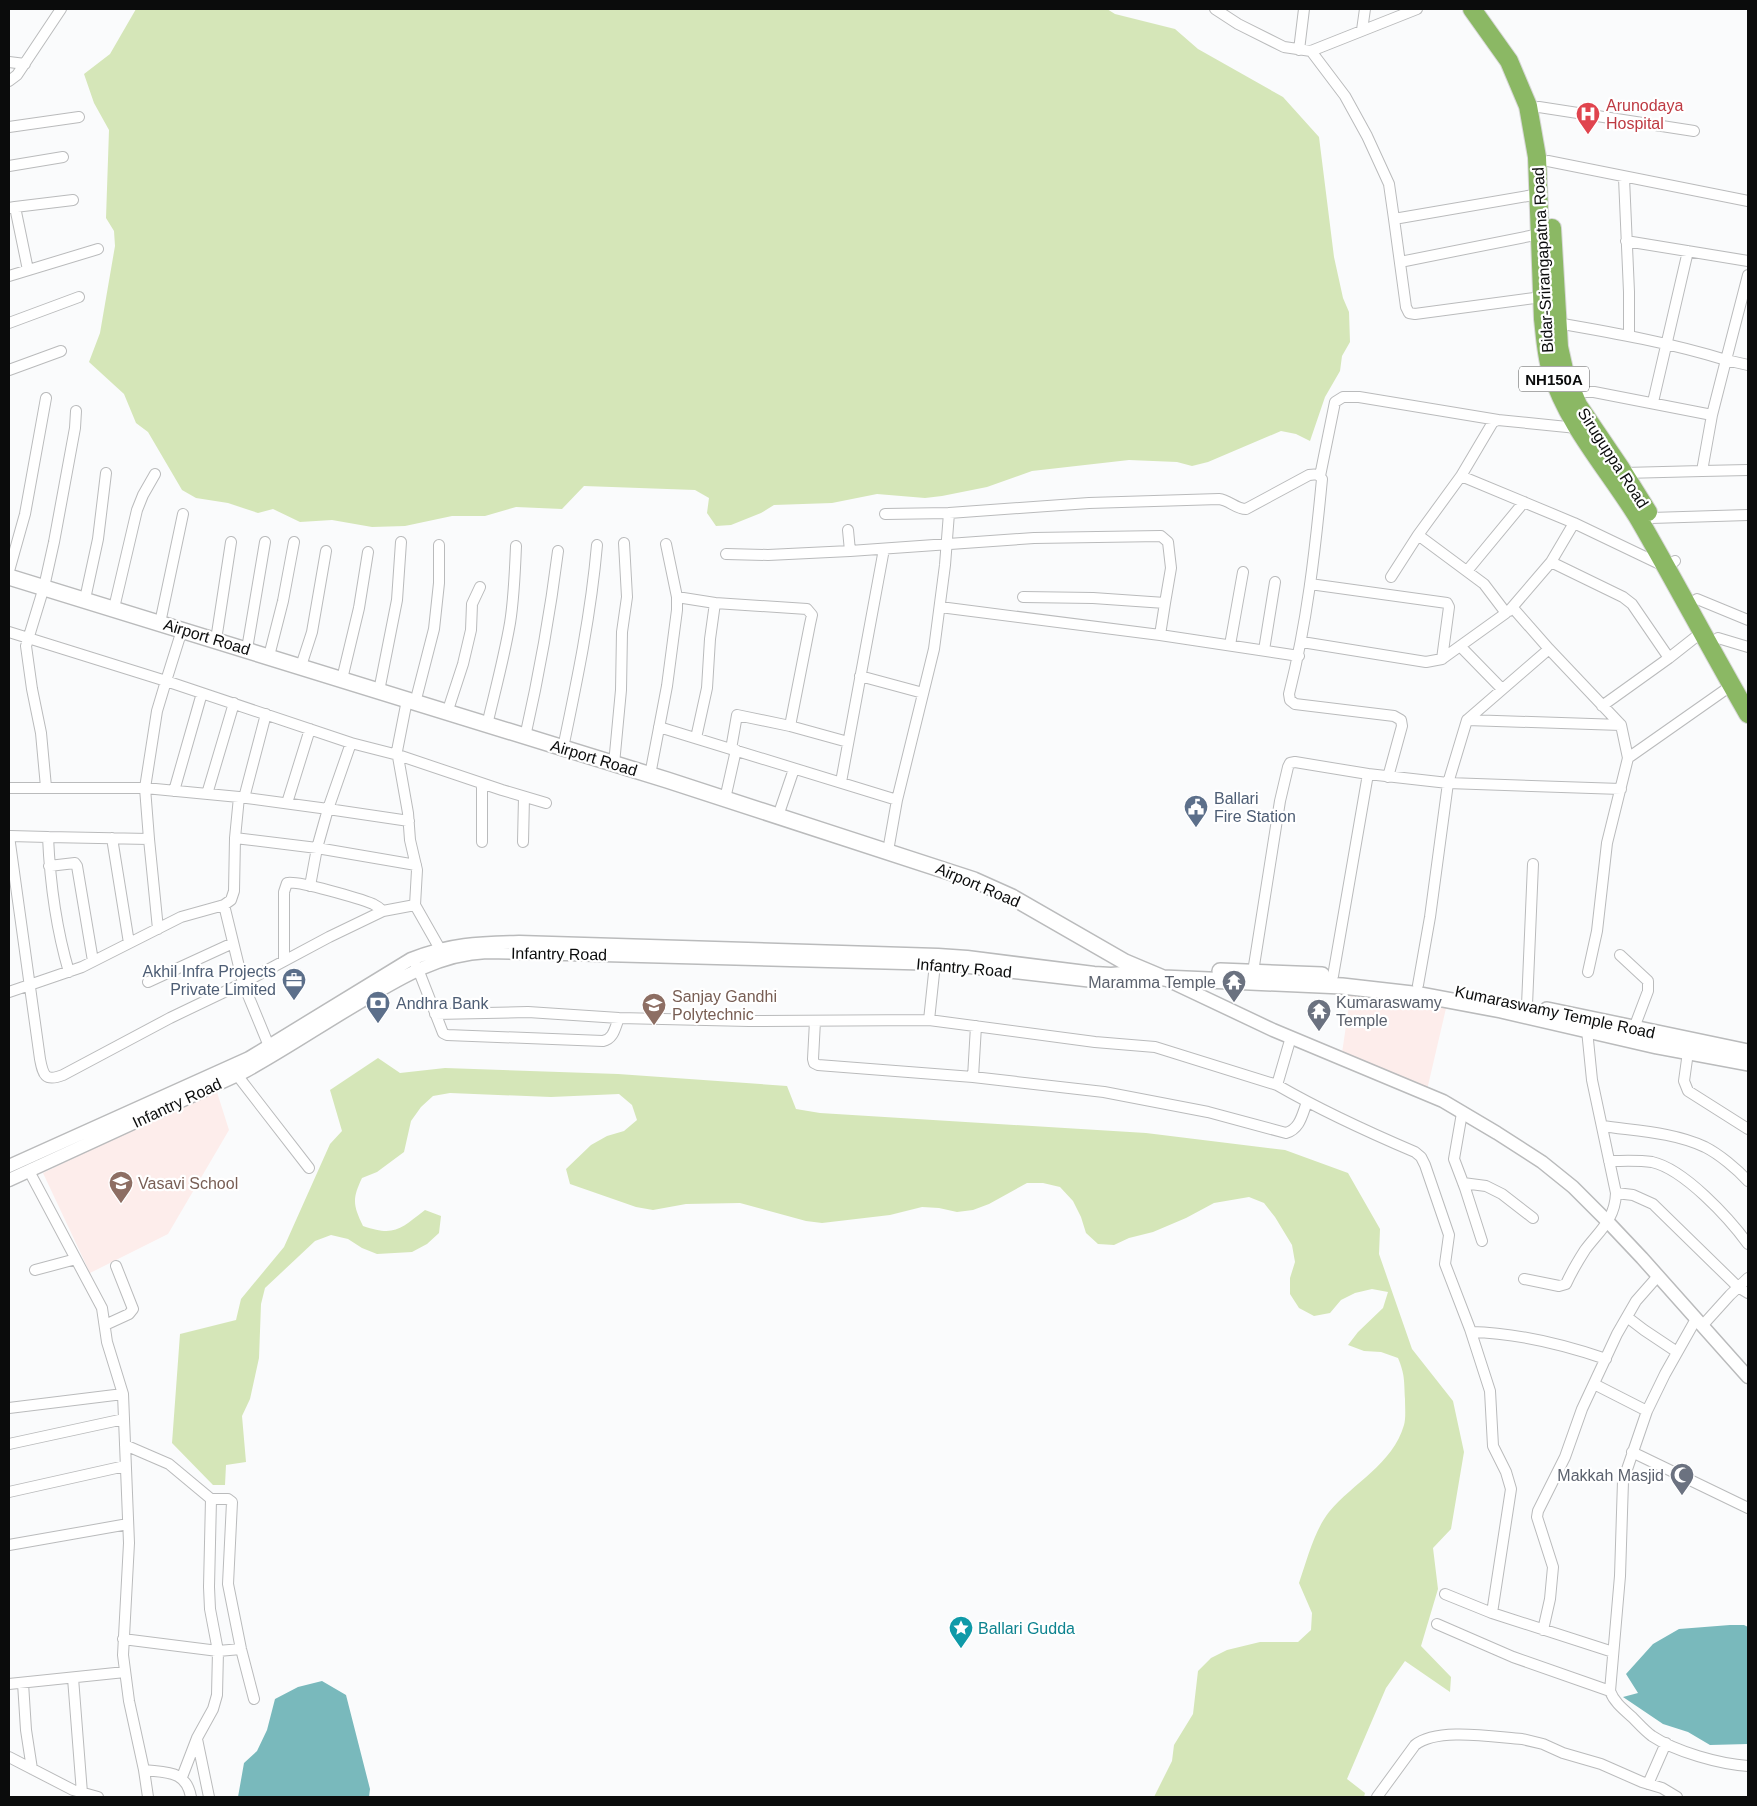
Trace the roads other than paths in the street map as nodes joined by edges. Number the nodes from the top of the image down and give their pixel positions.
1 (61, 9) edge
2 (1214, 9) edge
3 (1304, 9) edge
4 (1365, 9) edge
5 (1417, 9) edge
6 (1472, 9) edge
7 (1484, 9) edge
8 (1362, 30) junction
9 (1299, 50) junction
10 (1311, 51) junction
11 (9, 62) edge
12 (25, 64) junction
13 (9, 81) edge
14 (1534, 108) junction
15 (79, 116) dead end
16 (9, 127) edge
17 (1694, 131) dead end
18 (63, 157) dead end
19 (1548, 161) junction
20 (9, 166) edge
21 (1624, 178) junction
22 (1539, 194) junction
23 (73, 200) dead end
24 (1748, 201) edge
25 (12, 208) edge
26 (1394, 219) junction
27 (19, 230) junction
28 (9, 234) edge
29 (1540, 234) junction
30 (1626, 241) junction
31 (98, 249) dead end
32 (1688, 251) junction
33 (1748, 261) edge
34 (1400, 262) junction
35 (28, 270) junction
36 (1748, 275) edge
37 (9, 276) edge
38 (79, 298) dead end
39 (1542, 298) junction
40 (9, 323) edge
41 (1557, 324) junction
42 (1629, 335) junction
43 (1666, 344) junction
44 (61, 351) dead end
45 (1726, 360) junction
46 (1748, 365) edge
47 (9, 370) edge
48 (1572, 392) junction
49 (46, 398) dead end
50 (1652, 402) junction
51 (76, 411) dead end
52 (1712, 415) junction
53 (1498, 420) junction
54 (1577, 428) junction
55 (1748, 470) edge
56 (1702, 471) junction
57 (106, 473) dead end
58 (1624, 473) junction
59 (155, 474) dead end
60 (1320, 476) junction
61 (1461, 476) junction
62 (1524, 502) junction
63 (949, 513) junction
64 (183, 514) dead end
65 (885, 514) dead end
66 (1748, 515) edge
67 (1651, 518) junction
68 (1574, 523) junction
69 (848, 530) dead end
70 (1418, 535) junction
71 (231, 542) dead end
72 (265, 542) dead end
73 (294, 542) dead end
74 (401, 542) dead end
75 (624, 543) dead end
76 (666, 544) dead end
77 (439, 545) dead end
78 (597, 545) dead end
79 (946, 545) junction
80 (516, 546) dead end
81 (884, 549) junction
82 (326, 551) dead end
83 (558, 551) dead end
84 (850, 551) junction
85 (368, 552) dead end
86 (726, 554) dead end
87 (1551, 562) junction
88 (1671, 564) junction
89 (9, 571) edge
90 (1467, 571) junction
91 (1243, 572) dead end
92 (9, 577) edge
93 (1391, 577) dead end
94 (1275, 582) dead end
95 (1310, 584) junction
96 (480, 587) dead end
97 (44, 588) junction
98 (678, 596) junction
99 (1023, 597) dead end
100 (85, 599) junction
101 (1697, 599) junction
102 (715, 603) junction
103 (1165, 603) junction
104 (940, 607) junction
105 (114, 608) junction
106 (1510, 610) junction
107 (1748, 620) edge
108 (160, 623) junction
109 (182, 630) junction
110 (9, 632) edge
111 (1160, 635) junction
112 (1710, 635) junction
113 (27, 638) junction
114 (216, 640) junction
115 (1302, 642) junction
116 (1230, 644) junction
117 (1460, 646) junction
118 (1748, 646) edge
119 (247, 649) junction
120 (1549, 649) junction
121 (1264, 650) junction
122 (269, 656) junction
123 (1299, 656) junction
124 (1669, 658) junction
125 (1442, 660) junction
126 (301, 666) junction
127 (860, 676) junction
128 (342, 679) junction
129 (166, 681) junction
130 (1740, 688) edge
131 (1502, 689) junction
132 (379, 691) junction
133 (202, 693) junction
134 (923, 694) junction
135 (411, 702) junction
136 (234, 703) junction
137 (1602, 706) junction
138 (447, 713) junction
139 (266, 714) junction
140 (1748, 714) edge
141 (1467, 720) junction
142 (487, 725) junction
143 (1620, 725) junction
144 (790, 726) junction
145 (659, 727) junction
146 (310, 728) junction
147 (525, 737) junction
148 (696, 738) junction
149 (848, 742) junction
150 (351, 743) junction
151 (563, 748) junction
152 (734, 750) junction
153 (398, 755) junction
154 (1628, 758) junction
155 (614, 764) junction
156 (794, 769) junction
157 (1368, 774) junction
158 (650, 775) junction
159 (1388, 777) junction
160 (841, 782) junction
161 (1448, 783) junction
162 (482, 784) junction
163 (46, 787) junction
164 (9, 788) edge
165 (145, 788) junction
166 (1621, 789) junction
167 (174, 791) junction
168 (207, 794) junction
169 (524, 797) junction
170 (241, 798) junction
171 (725, 799) junction
172 (897, 800) junction
173 (546, 802) dead end
174 (287, 803) junction
175 (328, 808) junction
176 (778, 816) junction
177 (408, 821) junction
178 (9, 836) edge
179 (48, 837) junction
180 (112, 838) junction
181 (149, 838) junction
182 (234, 838) junction
183 (482, 842) dead end
184 (523, 842) dead end
185 (317, 848) junction
186 (888, 851) junction
187 (1533, 864) dead end
188 (416, 865) junction
189 (49, 866) junction
190 (310, 886) junction
191 (224, 905) junction
192 (415, 905) junction
193 (382, 911) junction
194 (158, 929) junction
195 (129, 943) junction
196 (233, 943) junction
197 (440, 949) junction
198 (1620, 955) dead end
199 (93, 961) junction
200 (284, 961) junction
201 (415, 964) junction
202 (935, 964) junction
203 (68, 972) junction
204 (1253, 972) junction
205 (1588, 972) dead end
206 (1154, 973) junction
207 (1333, 976) junction
208 (148, 982) dead end
209 (243, 983) junction
210 (1418, 985) junction
211 (30, 986) junction
212 (9, 992) edge
213 (1527, 1005) junction
214 (435, 1014) junction
215 (619, 1018) junction
216 (929, 1020) junction
217 (815, 1021) junction
218 (976, 1026) junction
219 (1634, 1028) junction
220 (1587, 1030) junction
221 (1291, 1037) junction
222 (271, 1051) junction
223 (1688, 1052) junction
224 (1748, 1052) edge
225 (1748, 1063) edge
226 (238, 1075) junction
227 (973, 1077) junction
228 (1277, 1085) junction
229 (1307, 1102) junction
230 (1462, 1113) junction
231 (1602, 1126) junction
232 (1748, 1129) edge
233 (1609, 1161) junction
234 (9, 1166) edge
235 (310, 1168) dead end
236 (29, 1171) junction
237 (9, 1180) edge
238 (1748, 1180) edge
239 (1464, 1183) junction
240 (1616, 1194) junction
241 (1533, 1218) dead end
242 (1608, 1222) junction
243 (1482, 1241) dead end
244 (1748, 1244) edge
245 (76, 1259) junction
246 (116, 1266) dead end
247 (35, 1270) dead end
248 (1658, 1276) junction
249 (1524, 1278) dead end
250 (1748, 1278) edge
251 (1738, 1287) junction
252 (1748, 1293) edge
253 (1627, 1317) junction
254 (1699, 1323) junction
255 (104, 1325) junction
256 (1471, 1332) junction
257 (1678, 1352) junction
258 (1606, 1359) junction
259 (1748, 1377) edge
260 (1594, 1384) junction
261 (124, 1394) junction
262 (9, 1408) edge
263 (1647, 1411) junction
264 (124, 1419) junction
265 (9, 1444) edge
266 (125, 1445) junction
267 (1632, 1452) junction
268 (126, 1466) junction
269 (9, 1492) edge
270 (211, 1499) junction
271 (1748, 1508) edge
272 (128, 1524) junction
273 (9, 1545) edge
274 (1445, 1594) dead end
275 (1492, 1613) junction
276 (1437, 1624) dead end
277 (1543, 1630) junction
278 (124, 1640) junction
279 (241, 1648) junction
280 (218, 1651) junction
281 (1613, 1652) junction
282 (125, 1672) junction
283 (73, 1678) junction
284 (23, 1683) junction
285 (9, 1684) edge
286 (1610, 1691) junction
287 (254, 1699) dead end
288 (197, 1738) junction
289 (1666, 1743) junction
290 (9, 1757) edge
291 (1748, 1766) edge
292 (32, 1769) junction
293 (144, 1770) junction
294 (182, 1777) junction
295 (1648, 1784) junction
296 (82, 1793) junction
297 (98, 1797) edge
298 (148, 1797) edge
299 (191, 1797) edge
300 (209, 1797) edge
301 (1377, 1797) edge
302 (1676, 1797) edge

1 - 12 street
2 - 9 street
3 - 9 street
4 - 8 street
5 - 8 street
6 - 14 highway, Bidar-Srirangapatna Road / NH150A
7 - 14 highway, Siruguppa Road / NH150A
8 - 10 street
9 - 10 street
10 - 26 street
11 - 12 street
12 - 13 street
14 - 17 street
14 - 19 highway, Siruguppa Road / NH150A
14 - 22 highway, Bidar-Srirangapatna Road / NH150A
15 - 16 street
18 - 20 street
19 - 21 street
19 - 41 highway, Siruguppa Road / NH150A
21 - 24 street
21 - 30 street
22 - 26 street
22 - 29 highway, Bidar-Srirangapatna Road / NH150A
23 - 25 street
25 - 27 street
26 - 34 street
27 - 28 street
27 - 35 street
29 - 34 street
29 - 39 highway, Bidar-Srirangapatna Road / NH150A
30 - 32 street
30 - 42 street
31 - 35 street
32 - 33 street
32 - 43 street
34 - 39 street
35 - 37 street
36 - 45 street
38 - 40 street
39 - 54 highway, Bidar-Srirangapatna Road / NH150A
41 - 42 street
41 - 48 highway, Siruguppa Road / NH150A
42 - 43 street
43 - 45 street
43 - 50 street
44 - 47 street
45 - 46 street
45 - 52 street
48 - 50 street
48 - 58 highway, Siruguppa Road / NH150A
49 - 89 street
50 - 52 street
51 - 97 street
52 - 56 street
53 - 54 street
53 - 60 street
53 - 61 street
54 - 88 highway, Bidar-Srirangapatna Road / NH150A
55 - 56 street
56 - 58 street
57 - 100 street
58 - 67 highway, Siruguppa Road / NH150A
59 - 105 street
60 - 63 street
60 - 95 street
61 - 62 street
61 - 70 street
62 - 68 street
62 - 90 street
63 - 65 street
63 - 79 street
64 - 108 street
66 - 67 street
67 - 88 highway, Siruguppa Road / NH150A
68 - 87 street
68 - 88 street
69 - 84 street
70 - 90 street
70 - 93 street
71 - 114 street
72 - 119 street
73 - 122 street
74 - 132 street
75 - 155 street
76 - 98 street
77 - 135 street
78 - 151 street
79 - 81 street
79 - 103 street
79 - 104 street
80 - 142 street
81 - 84 street
81 - 127 street
82 - 126 street
83 - 147 street
84 - 86 street
85 - 128 street
87 - 106 street
87 - 124 street
88 - 101 highway, Siruguppa Road / NH150A
88 - 112 highway, Bidar-Srirangapatna Road / NH150A
90 - 106 street
91 - 116 street
92 - 97 main road, Airport Road
94 - 121 street
95 - 115 street
95 - 125 street
96 - 138 street
97 - 100 main road, Airport Road
97 - 113 street
98 - 102 street
98 - 145 street
99 - 103 street
100 - 105 main road, Airport Road
101 - 107 street
101 - 112 highway, Siruguppa Road / NH150A
102 - 144 street
102 - 148 street
103 - 111 street
104 - 111 street
104 - 134 street
105 - 108 main road, Airport Road
106 - 117 street
106 - 120 street
108 - 109 main road, Airport Road
109 - 114 main road, Airport Road
109 - 129 street
110 - 113 street
111 - 116 street
112 - 118 street
112 - 124 street
112 - 130 highway, Bidar-Srirangapatna Road / NH150A
113 - 129 street
113 - 163 street
114 - 119 main road, Airport Road
115 - 123 street
115 - 125 street
116 - 121 street
117 - 125 street
117 - 131 street
119 - 122 main road, Airport Road
120 - 131 street
120 - 137 street
121 - 123 street
122 - 126 main road, Airport Road
123 - 159 street
124 - 137 street
126 - 128 main road, Airport Road
127 - 134 street
127 - 149 street
128 - 132 main road, Airport Road
129 - 133 street
129 - 165 street
130 - 140 highway, Bidar-Srirangapatna Road / NH150A
130 - 154 street
131 - 141 street
132 - 135 main road, Airport Road
133 - 136 street
133 - 167 street
134 - 172 street
135 - 138 main road, Airport Road
135 - 153 street
136 - 139 street
136 - 168 street
137 - 143 street
138 - 142 main road, Airport Road
139 - 146 street
139 - 170 street
141 - 143 street
141 - 161 street
142 - 147 main road, Airport Road
143 - 154 street
144 - 149 street
144 - 152 street
145 - 148 street
145 - 158 street
146 - 150 street
146 - 174 street
147 - 151 main road, Airport Road
148 - 152 street
149 - 160 street
150 - 153 street
150 - 175 street
151 - 155 main road, Airport Road
152 - 156 street
152 - 171 street
153 - 162 street
153 - 177 street
154 - 166 street
155 - 158 main road, Airport Road
156 - 160 street
156 - 176 street
157 - 159 street
157 - 204 street
157 - 207 street
158 - 171 main road, Airport Road
159 - 161 street
160 - 172 street
161 - 166 street
161 - 210 street
162 - 169 street
162 - 183 street
163 - 164 street
163 - 165 street
165 - 167 street
165 - 181 street
166 - 205 street
167 - 168 street
168 - 170 street
169 - 173 street
169 - 184 street
170 - 174 street
170 - 182 street
171 - 176 main road, Airport Road
172 - 186 street
174 - 175 street
175 - 177 street
175 - 185 street
176 - 186 main road, Airport Road
177 - 188 street
178 - 179 street
178 - 211 street
179 - 180 street
179 - 189 street
180 - 181 street
180 - 195 street
181 - 194 street
182 - 185 street
182 - 191 street
185 - 188 street
185 - 190 street
186 - 206 main road, Airport Road
187 - 213 street
188 - 192 street
189 - 199 street
189 - 203 street
190 - 193 street
190 - 200 street
191 - 194 street
191 - 196 street
192 - 193 street
192 - 197 street
193 - 200 street
194 - 195 street
195 - 199 street
196 - 208 street
196 - 209 street
197 - 201 street, Infantry Road
197 - 206 street, Infantry Road
198 - 219 street
199 - 203 street
200 - 209 street
201 - 202 street, Infantry Road
201 - 214 street
201 - 222 street, Infantry Road
202 - 206 street, Infantry Road
202 - 216 street
203 - 211 street
204 - 206 main road, Kumaraswamy Temple Road
204 - 207 main road, Kumaraswamy Temple Road
206 - 220 main road, Kumaraswamy Temple Road
206 - 221 street
207 - 210 main road, Kumaraswamy Temple Road
209 - 211 street
209 - 222 street
210 - 213 main road, Kumaraswamy Temple Road
211 - 212 street
213 - 219 main road, Kumaraswamy Temple Road
214 - 215 street
214 - 215 street
215 - 217 street
216 - 217 street
216 - 218 street
217 - 227 street
218 - 227 street
218 - 228 street
219 - 224 main road, Kumaraswamy Temple Road
220 - 223 main road, Kumaraswamy Temple Road
220 - 231 street
221 - 228 street
221 - 230 street
222 - 226 street, Infantry Road
222 - 234 street, Infantry Road
223 - 225 main road, Kumaraswamy Temple Road
223 - 232 street
226 - 235 street
226 - 236 street, Infantry Road
227 - 229 street
228 - 229 street
229 - 256 street
230 - 239 street
230 - 242 street
231 - 233 street
231 - 238 street
233 - 240 street
233 - 244 street
236 - 237 street, Infantry Road
236 - 245 street
239 - 241 street
239 - 243 street
240 - 242 street
240 - 251 street
242 - 248 street
242 - 249 street
245 - 247 street
245 - 255 street
246 - 255 street
248 - 253 street
248 - 254 street
250 - 251 street
251 - 252 street
251 - 254 street
253 - 257 street
253 - 258 street
254 - 257 street
254 - 259 street
255 - 261 street
256 - 258 street
256 - 275 street
257 - 263 street
258 - 260 street
260 - 263 street
260 - 277 street
261 - 262 street
261 - 264 street
263 - 267 street
264 - 265 street
264 - 266 street
266 - 268 street
266 - 270 street
267 - 271 street
267 - 281 street
268 - 269 street
268 - 272 street
270 - 279 street
270 - 280 street
272 - 273 street
272 - 278 street
274 - 275 street
275 - 277 street
276 - 286 street
277 - 281 street
278 - 280 street
278 - 282 street
279 - 280 street
279 - 287 street
280 - 288 street
281 - 286 street
282 - 283 street
282 - 293 street
283 - 284 street
283 - 296 street
284 - 285 street
284 - 292 street
286 - 289 street
288 - 294 street
288 - 300 street
289 - 291 street
289 - 295 street
290 - 292 street
292 - 296 street
293 - 294 street
293 - 298 street
294 - 299 street
295 - 301 street
295 - 302 street
296 - 297 street

